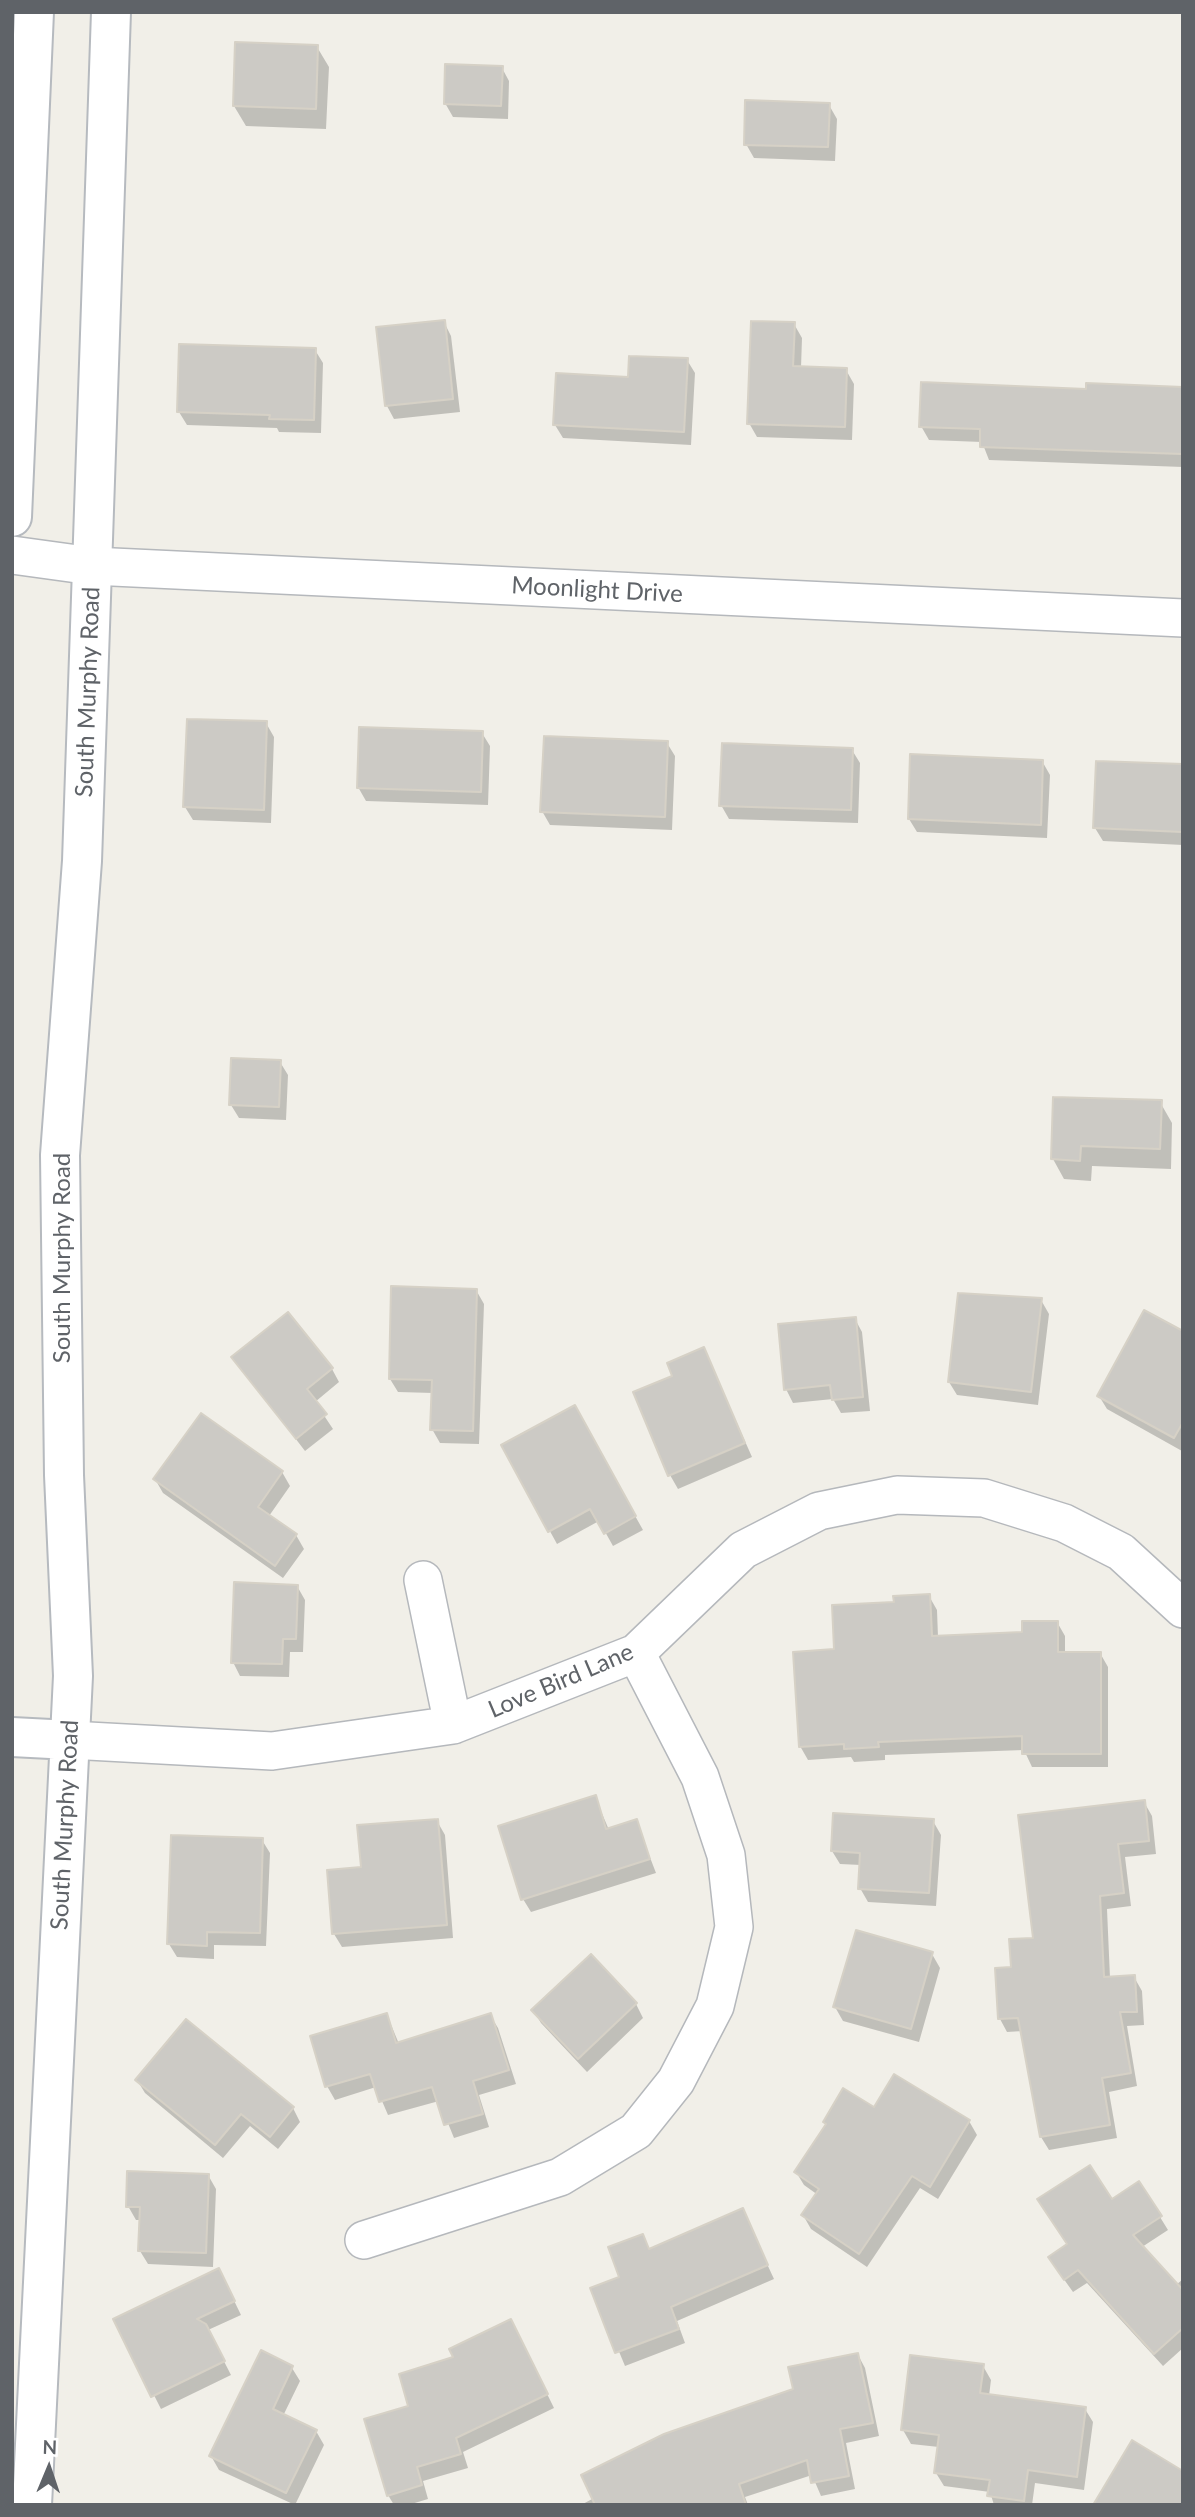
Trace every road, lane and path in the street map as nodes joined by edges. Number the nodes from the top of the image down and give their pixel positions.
1 (34, 12) edge
2 (111, 12) edge
3 (12, 517) edge
4 (12, 555) edge
5 (92, 566) junction
6 (1183, 618) edge
7 (423, 1580) dead end
8 (1183, 1609) edge
9 (636, 1653) junction
10 (453, 1725) junction
11 (12, 1737) edge
12 (70, 1740) junction
13 (364, 2240) dead end
14 (32, 2505) edge

1 - 3 main road
2 - 5 main road, South Murphy Road
4 - 5 street, Moonlight Drive
5 - 6 street, Moonlight Drive
5 - 12 main road, South Murphy Road
7 - 10 street
8 - 9 street, Love Bird Lane
9 - 10 street, Love Bird Lane
9 - 13 street
10 - 12 street, Love Bird Lane
11 - 12 main road
12 - 14 main road, South Murphy Road

